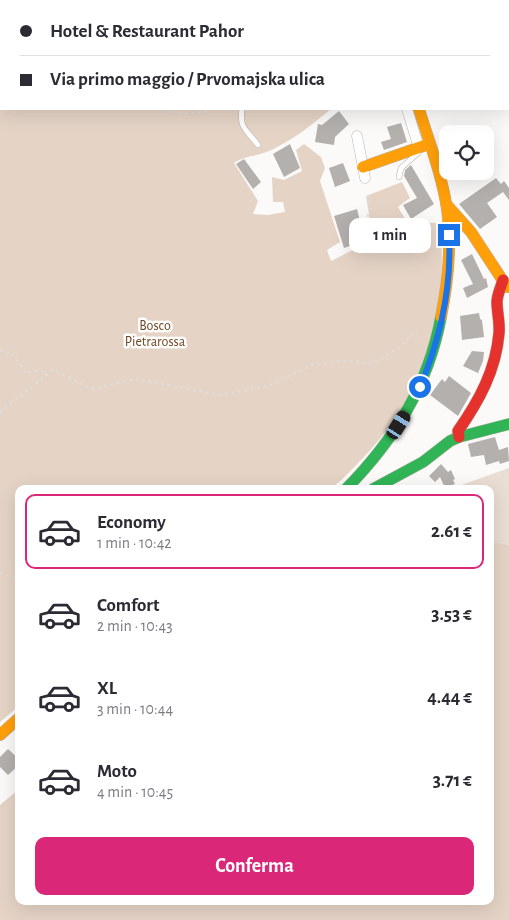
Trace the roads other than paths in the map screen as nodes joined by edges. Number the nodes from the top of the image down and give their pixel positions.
1 (242, 110) edge
2 (407, 110) edge
3 (419, 110) edge
4 (357, 136) dead end
5 (258, 144) dead end
6 (424, 146) junction
7 (364, 173) joint
8 (399, 177) dead end
9 (446, 204) junction
10 (506, 285) edge
11 (509, 424) edge
12 (459, 437) junction
13 (350, 485) edge
14 (380, 485) edge
15 (15, 722) edge
16 (0, 735) edge

1 - 5 lane
2 - 6 street
3 - 6 main road
4 - 7 street
6 - 7 main road
6 - 8 lane
6 - 9 main road
9 - 10 main road
9 - 13 main road
10 - 12 main road
11 - 12 main road
12 - 14 main road
15 - 16 main road

